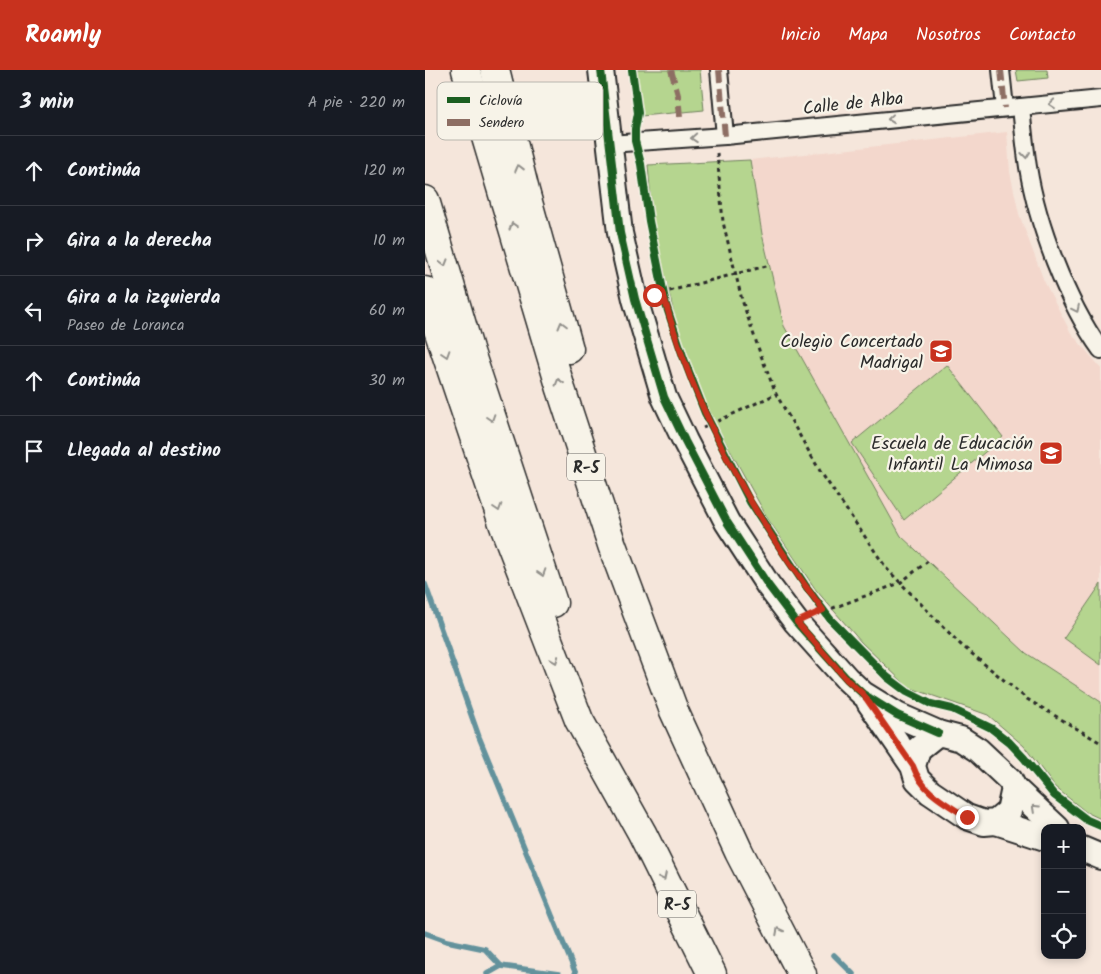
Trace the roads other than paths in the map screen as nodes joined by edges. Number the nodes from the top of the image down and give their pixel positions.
1 (466, 70) edge
2 (719, 70) edge
3 (1001, 70) edge
4 (470, 82) edge
5 (603, 88) edge
6 (1101, 99) edge
7 (1013, 107) junction
8 (720, 136) junction
9 (487, 140) edge
10 (512, 140) edge
11 (609, 144) junction
12 (425, 200) edge
13 (425, 291) edge
14 (1101, 350) edge
15 (863, 694) junction
16 (938, 734) junction
17 (913, 766) junction
18 (1014, 788) junction
19 (996, 822) junction
20 (1053, 824) edge
21 (642, 833) junction
22 (1041, 837) edge
23 (739, 852) junction
24 (1086, 852) edge
25 (1101, 858) edge
26 (712, 974) edge
27 (802, 974) edge

4 -> 1 highway, R-5
2 - 8 street
3 - 7 street
5 - 11 street
6 -> 7 street, Calle de Alba
7 -> 8 street, Calle de Alba
7 -> 14 street
8 -> 11 street, Calle de Alba
23 -> 9 highway, R-5
23 -> 10 highway
11 - 15 street
12 -> 21 highway, R-5
13 -> 21 highway
15 - 16 street
15 - 17 street
16 - 17 street
16 - 18 street
17 - 19 street
18 - 19 street
20 -> 18 street
19 - 22 street
21 -> 26 highway, R-5
27 -> 23 highway, R-5
24 - 25 street

